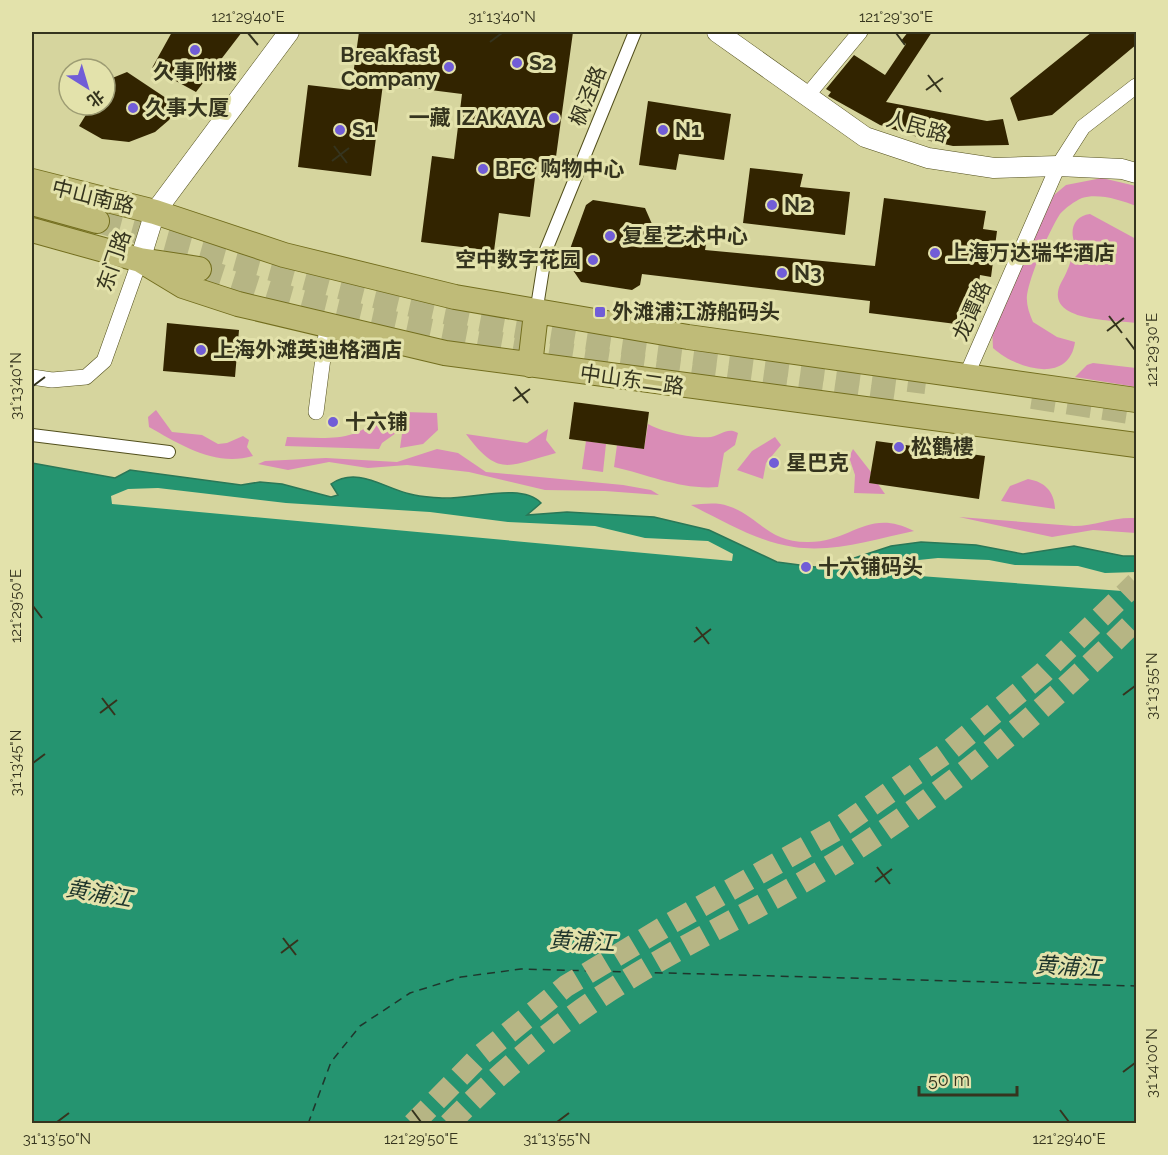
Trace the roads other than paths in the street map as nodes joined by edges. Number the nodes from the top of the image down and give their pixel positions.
1 (289, 32) edge
2 (635, 32) edge
3 (717, 32) edge
4 (860, 32) edge
5 (1137, 86) edge
6 (806, 97) junction
7 (1058, 166) junction
8 (1137, 173) edge
9 (32, 181) edge
10 (32, 203) edge
11 (155, 212) junction
12 (97, 221) tunnel mouth
13 (32, 230) edge
14 (140, 260) junction
15 (168, 265) junction
16 (199, 269) tunnel mouth
17 (238, 304) junction
18 (536, 313) junction
19 (327, 327) junction
20 (530, 365) junction
21 (967, 374) junction
22 (32, 377) edge
23 (1137, 400) edge
24 (316, 412) dead end
25 (32, 435) edge
26 (1137, 446) edge
27 (169, 452) dead end

1 - 11 street, 东门路
2 - 18 street, 枫泾路
3 - 6 street, 人民路
4 - 6 street
5 - 7 street, 龙谭路
6 - 7 street, 人民路
7 - 8 street, 人民路
7 - 21 street, 龙谭路
9 - 11 main road, 中山南路
10 - 12 main road
11 - 14 street, 东门路
11 - 18 main road
13 - 14 main road
14 - 15 main road
14 - 17 main road, 中山东二路
14 - 22 street, 东门路
15 - 16 main road
15 - 17 main road
17 - 19 main road, 中山东二路
18 - 20 main road
18 - 21 main road
19 - 20 main road, 中山东二路
19 - 24 street
20 - 26 main road, 中山东二路
21 - 23 main road
25 - 27 street

